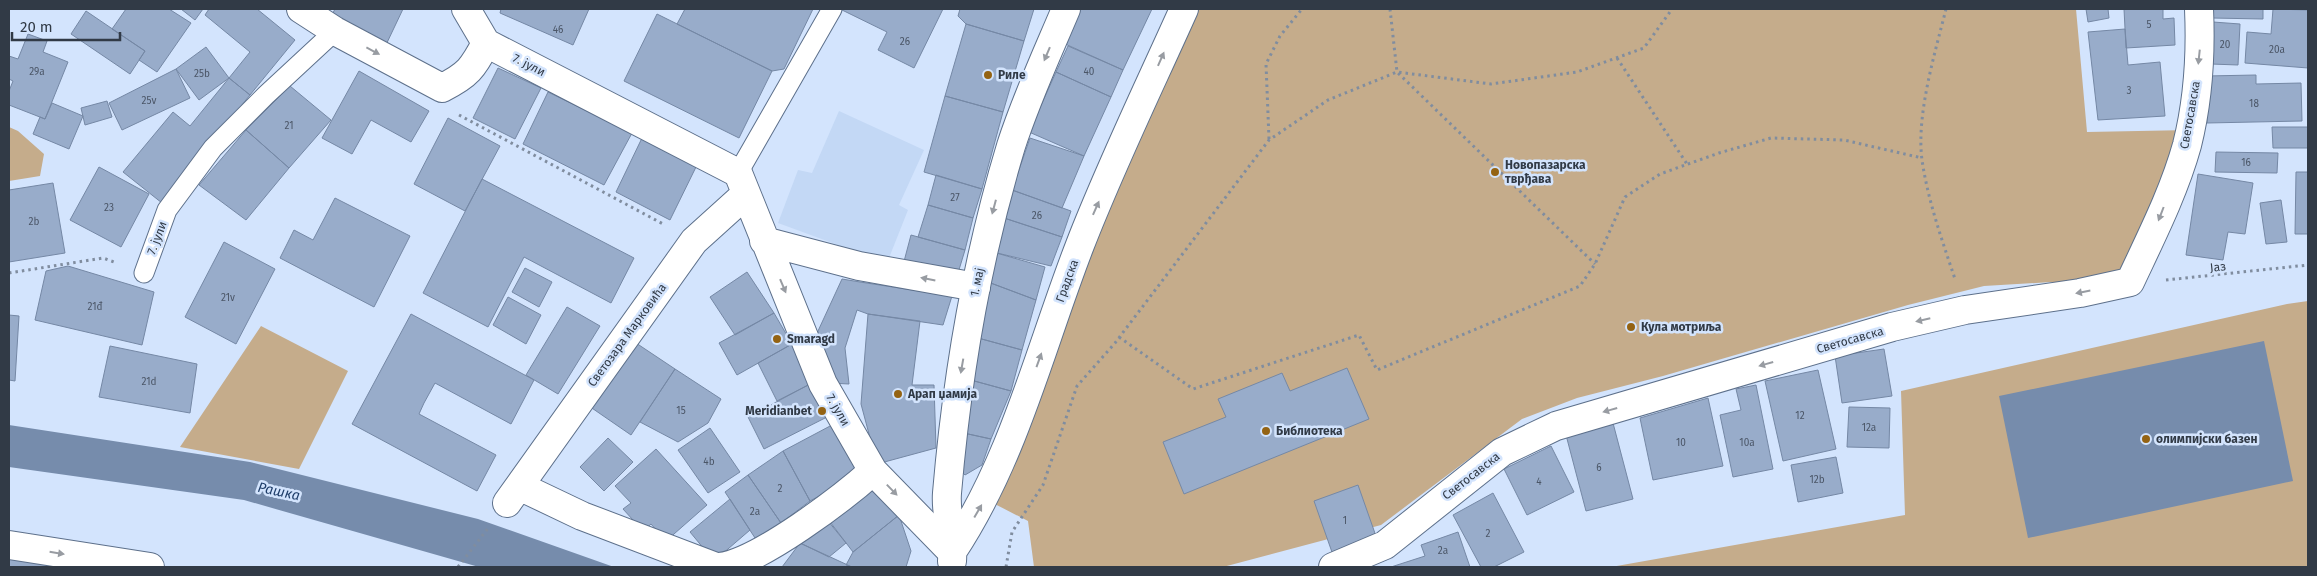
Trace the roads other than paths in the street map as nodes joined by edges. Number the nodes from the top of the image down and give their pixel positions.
1 (301, 9) edge
2 (466, 9) edge
3 (832, 9) edge
4 (1066, 9) edge
5 (1184, 9) edge
6 (2200, 9) edge
7 (336, 31) junction
8 (486, 43) junction
9 (742, 184) junction
10 (764, 241) junction
11 (144, 272) road end
12 (976, 287) junction
13 (873, 471) junction
14 (9, 545) edge
15 (952, 560) edge
16 (150, 567) edge
17 (716, 567) edge
18 (720, 567) edge
19 (1333, 567) edge

1 - 7 street
2 - 8 street
3 - 9 lane
4 -> 12 street, 1. мај
15 -> 5 street, Градска
6 -> 19 street, Светосавска
7 -> 8 street
7 - 11 lane, 7. јули
8 - 9 street, 7. јули
9 - 10 street, 7. јули
9 - 17 street, Светозара Марковића
12 -> 10 street
10 -> 13 street, 7. јули
12 -> 15 street, 1. мај
13 -> 15 street, 7. јули
13 - 18 street
14 -> 16 street

